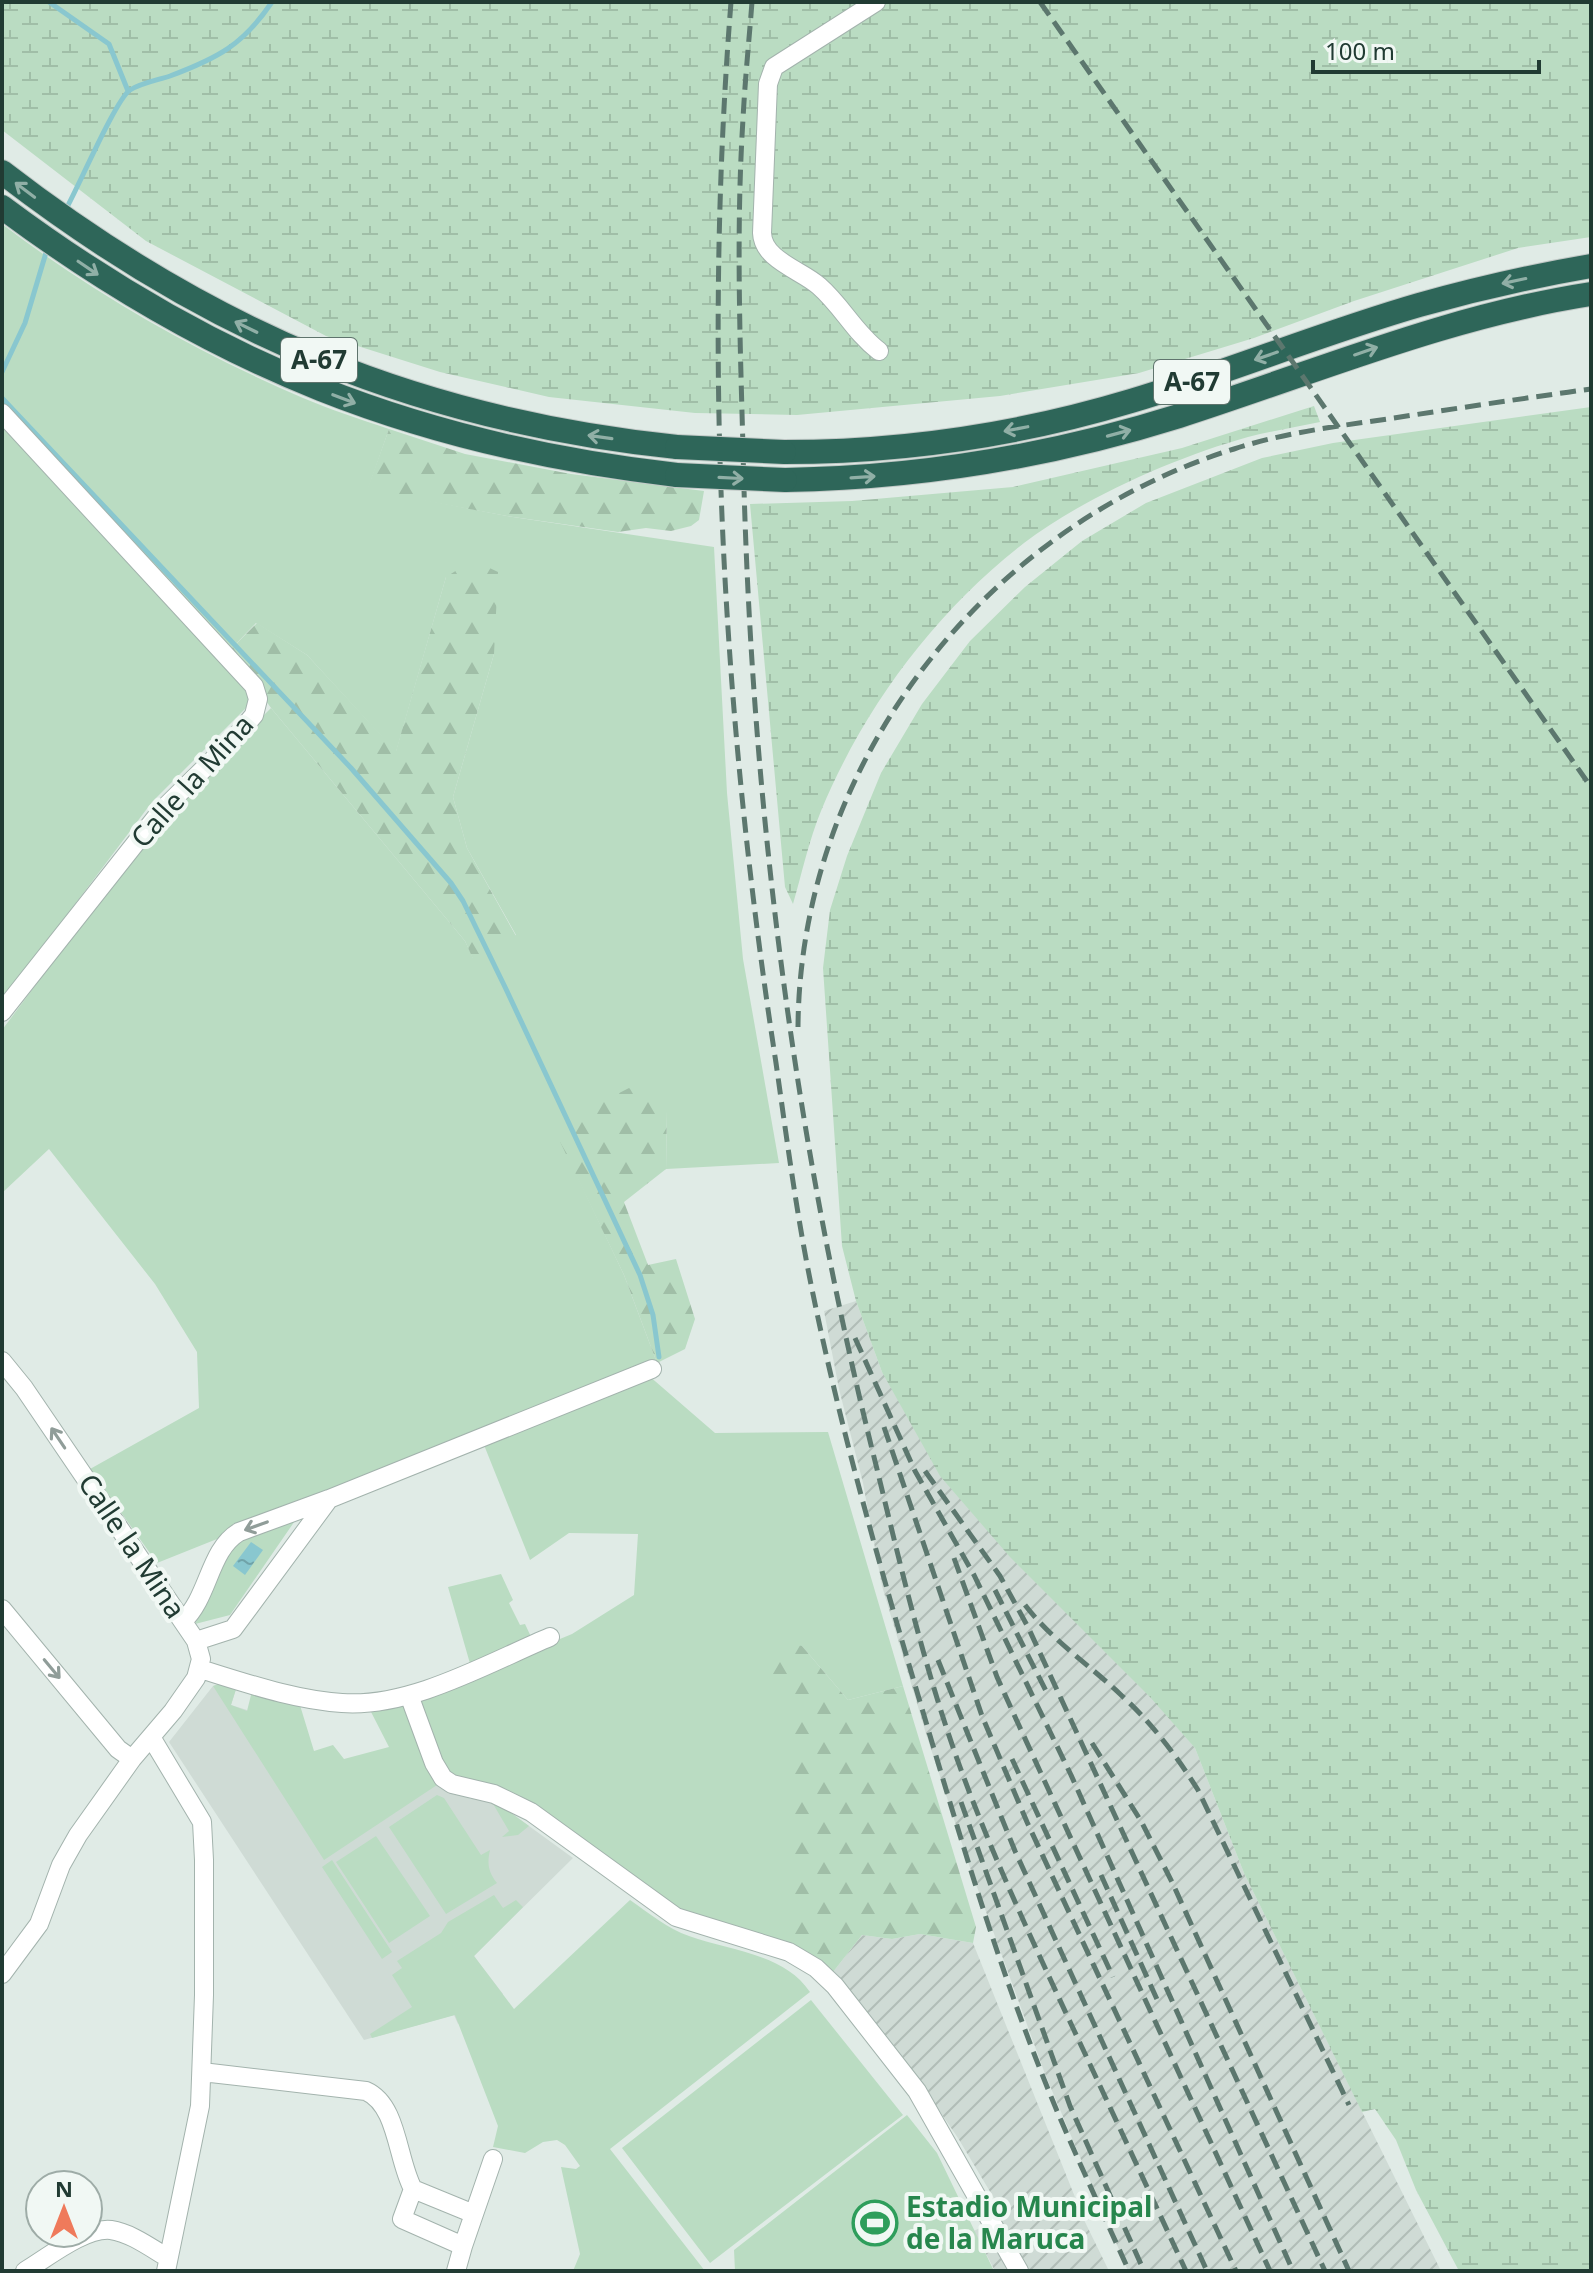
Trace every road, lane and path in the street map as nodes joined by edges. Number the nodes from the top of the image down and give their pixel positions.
1 (876, 2) edge
2 (2, 172) edge
3 (2, 207) edge
4 (1591, 266) edge
5 (1591, 294) edge
6 (1591, 302) edge
7 (1508, 310) junction
8 (879, 351) dead end
9 (2, 413) edge
10 (2, 1012) edge
11 (2, 1361) edge
12 (652, 1369) dead end
13 (329, 1499) junction
14 (2, 1609) edge
15 (183, 1621) junction
16 (550, 1637) dead end
17 (196, 1641) junction
18 (200, 1669) junction
19 (409, 1695) junction
20 (151, 1737) junction
21 (132, 1759) junction
22 (2, 1974) edge
23 (202, 2072) junction
24 (493, 2159) dead end
25 (413, 2189) junction
26 (474, 2214) junction
27 (463, 2246) junction
28 (167, 2264) edge
29 (25, 2271) edge
30 (456, 2271) edge
31 (1019, 2271) edge

1 - 8 street
4 -> 2 highway, A-67, bridge
3 -> 7 highway, A-67, bridge
5 - 7 highway, A-67
6 - 7 highway
9 - 10 street, Calle la Mina
15 -> 11 street, Calle la Mina
12 - 13 street
13 -> 15 street
13 - 17 street
14 -> 21 street
15 - 17 street, Calle la Mina
16 - 19 street
17 - 18 street, Calle la Mina
18 - 19 street
18 - 20 street
19 - 31 street
20 - 21 street
20 - 23 street
21 - 22 street
23 - 25 street
23 - 28 street
24 - 26 street
25 - 26 street
25 - 27 street
26 - 27 street
27 - 30 street
28 - 29 street

